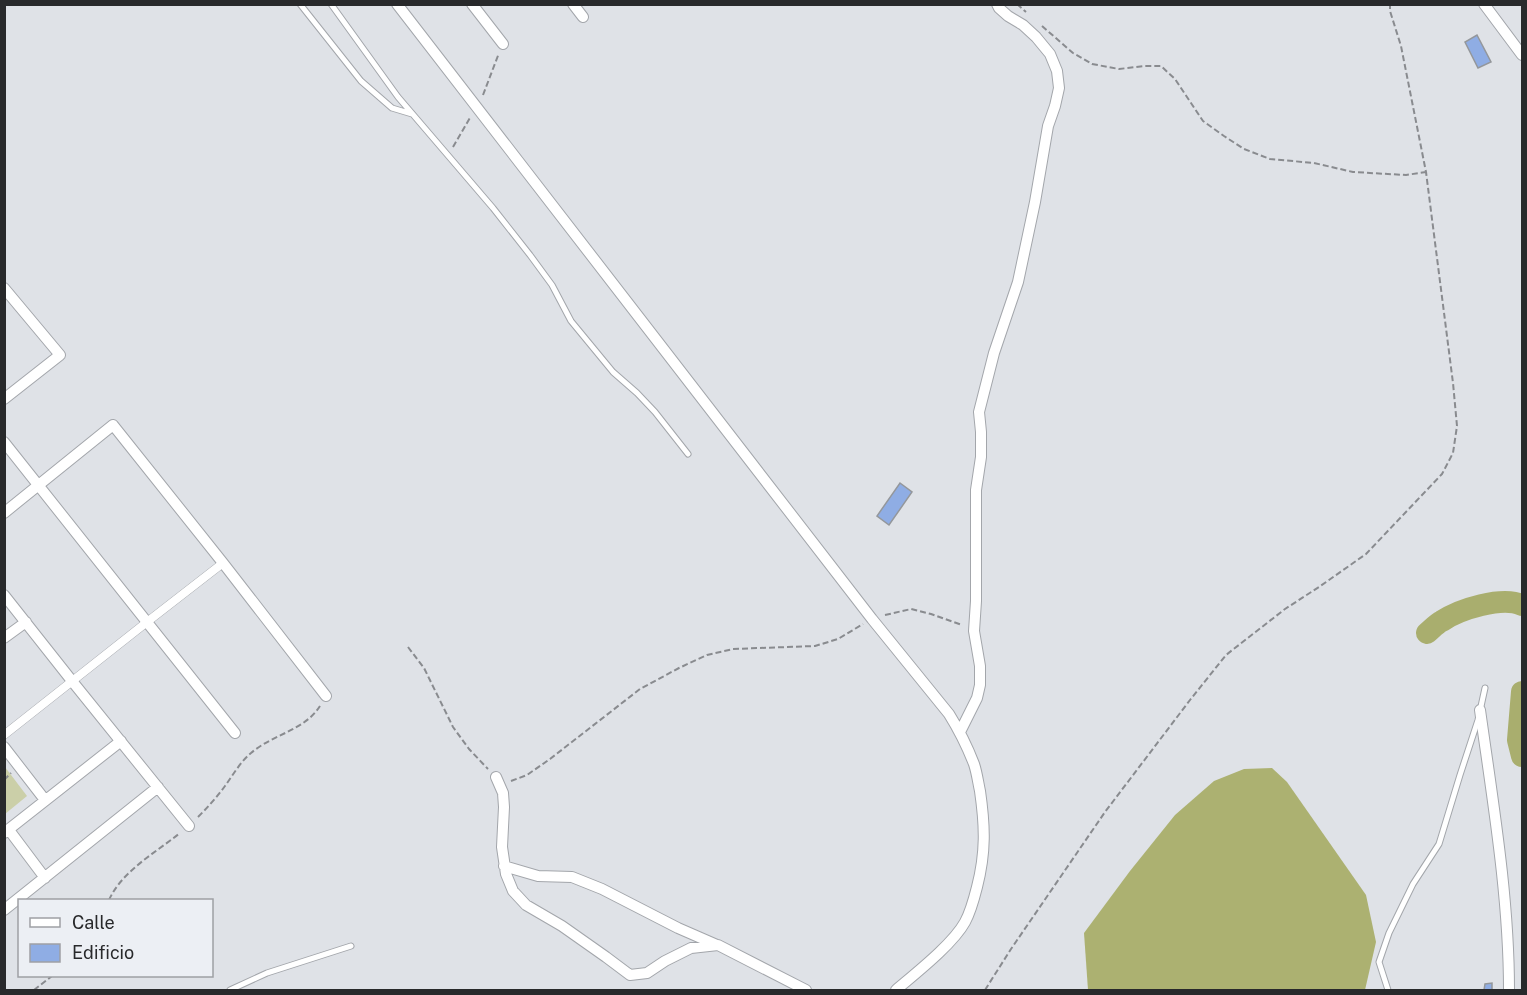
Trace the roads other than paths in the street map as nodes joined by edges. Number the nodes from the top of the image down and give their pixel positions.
1 (300, 4) edge
2 (331, 4) edge
3 (397, 4) edge
4 (472, 4) edge
5 (573, 4) edge
6 (997, 4) edge
7 (1484, 4) edge
8 (583, 17) dead end
9 (502, 44) dead end
10 (1522, 55) edge
11 (414, 114) junction
12 (4, 288) edge
13 (4, 399) edge
14 (4, 442) edge
15 (688, 454) dead end
16 (39, 485) junction
17 (4, 513) edge
18 (223, 563) junction
19 (4, 595) edge
20 (26, 622) junction
21 (147, 622) junction
22 (4, 638) edge
23 (72, 681) junction
24 (1485, 688) dead end
25 (326, 696) road end
26 (1480, 710) junction
27 (960, 732) junction
28 (235, 733) dead end
29 (4, 735) edge
30 (121, 741) junction
31 (4, 747) edge
32 (498, 782) road end
33 (158, 787) junction
34 (45, 800) junction
35 (189, 826) road end
36 (7, 831) edge
37 (504, 866) junction
38 (45, 878) junction
39 (18, 899) edge
40 (18, 899) edge
41 (4, 910) edge
42 (718, 945) junction
43 (351, 946) dead end
44 (230, 990) edge
45 (806, 990) edge
46 (896, 990) edge
47 (1388, 990) edge
48 (1509, 990) edge

1 - 11 lane
2 - 11 lane
3 - 27 street
4 - 9 street
5 - 8 street
6 - 27 street
7 - 10 street
11 - 15 lane
12 - 13 street
14 - 16 street
16 - 17 street
16 - 18 street
16 - 21 street
18 - 21 street
18 - 25 street
19 - 20 street
20 - 22 street
20 - 23 street
21 - 23 street
21 - 28 street
23 - 29 street
23 - 30 street
24 - 26 lane
26 - 47 lane
26 - 48 street
27 - 46 street
30 - 33 street
30 - 34 street
31 - 34 street
32 - 37 street
33 - 35 street
33 - 38 street
34 - 36 street
36 - 38 street
37 - 42 street
37 - 42 street
38 - 40 street
39 - 41 street
42 - 45 street
43 - 44 lane

